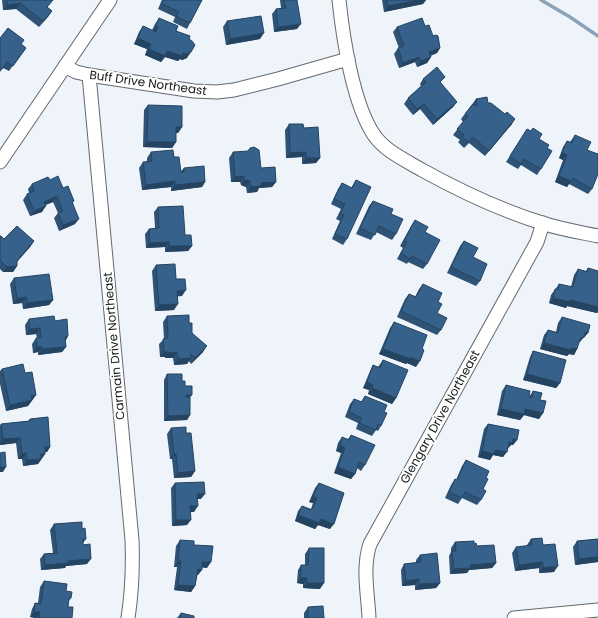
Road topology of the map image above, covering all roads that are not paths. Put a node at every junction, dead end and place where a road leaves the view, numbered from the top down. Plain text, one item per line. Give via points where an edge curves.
1 (110, 0) edge
2 (339, 0) edge
3 (348, 59) junction
4 (65, 66) junction
5 (89, 75) junction
6 (0, 162) edge
7 (543, 224) junction
8 (598, 236) edge
9 (598, 610) edge
10 (128, 618) edge
11 (369, 618) edge
12 (514, 618) edge

1 - 4 street
2 - 3 street
3 - 5 street, Buff Drive Northeast via 278,79 217,92 194,92
3 - 7 street via 364,119 374,136 388,150 449,185
4 - 5 street, Buff Drive Northeast
4 - 6 street
5 - 10 street, Carmain Drive Northeast via 132,540 133,572
7 - 8 street
7 - 11 street, Glengary Drive Northeast via 537,242 370,544 365,565
9 - 12 street

